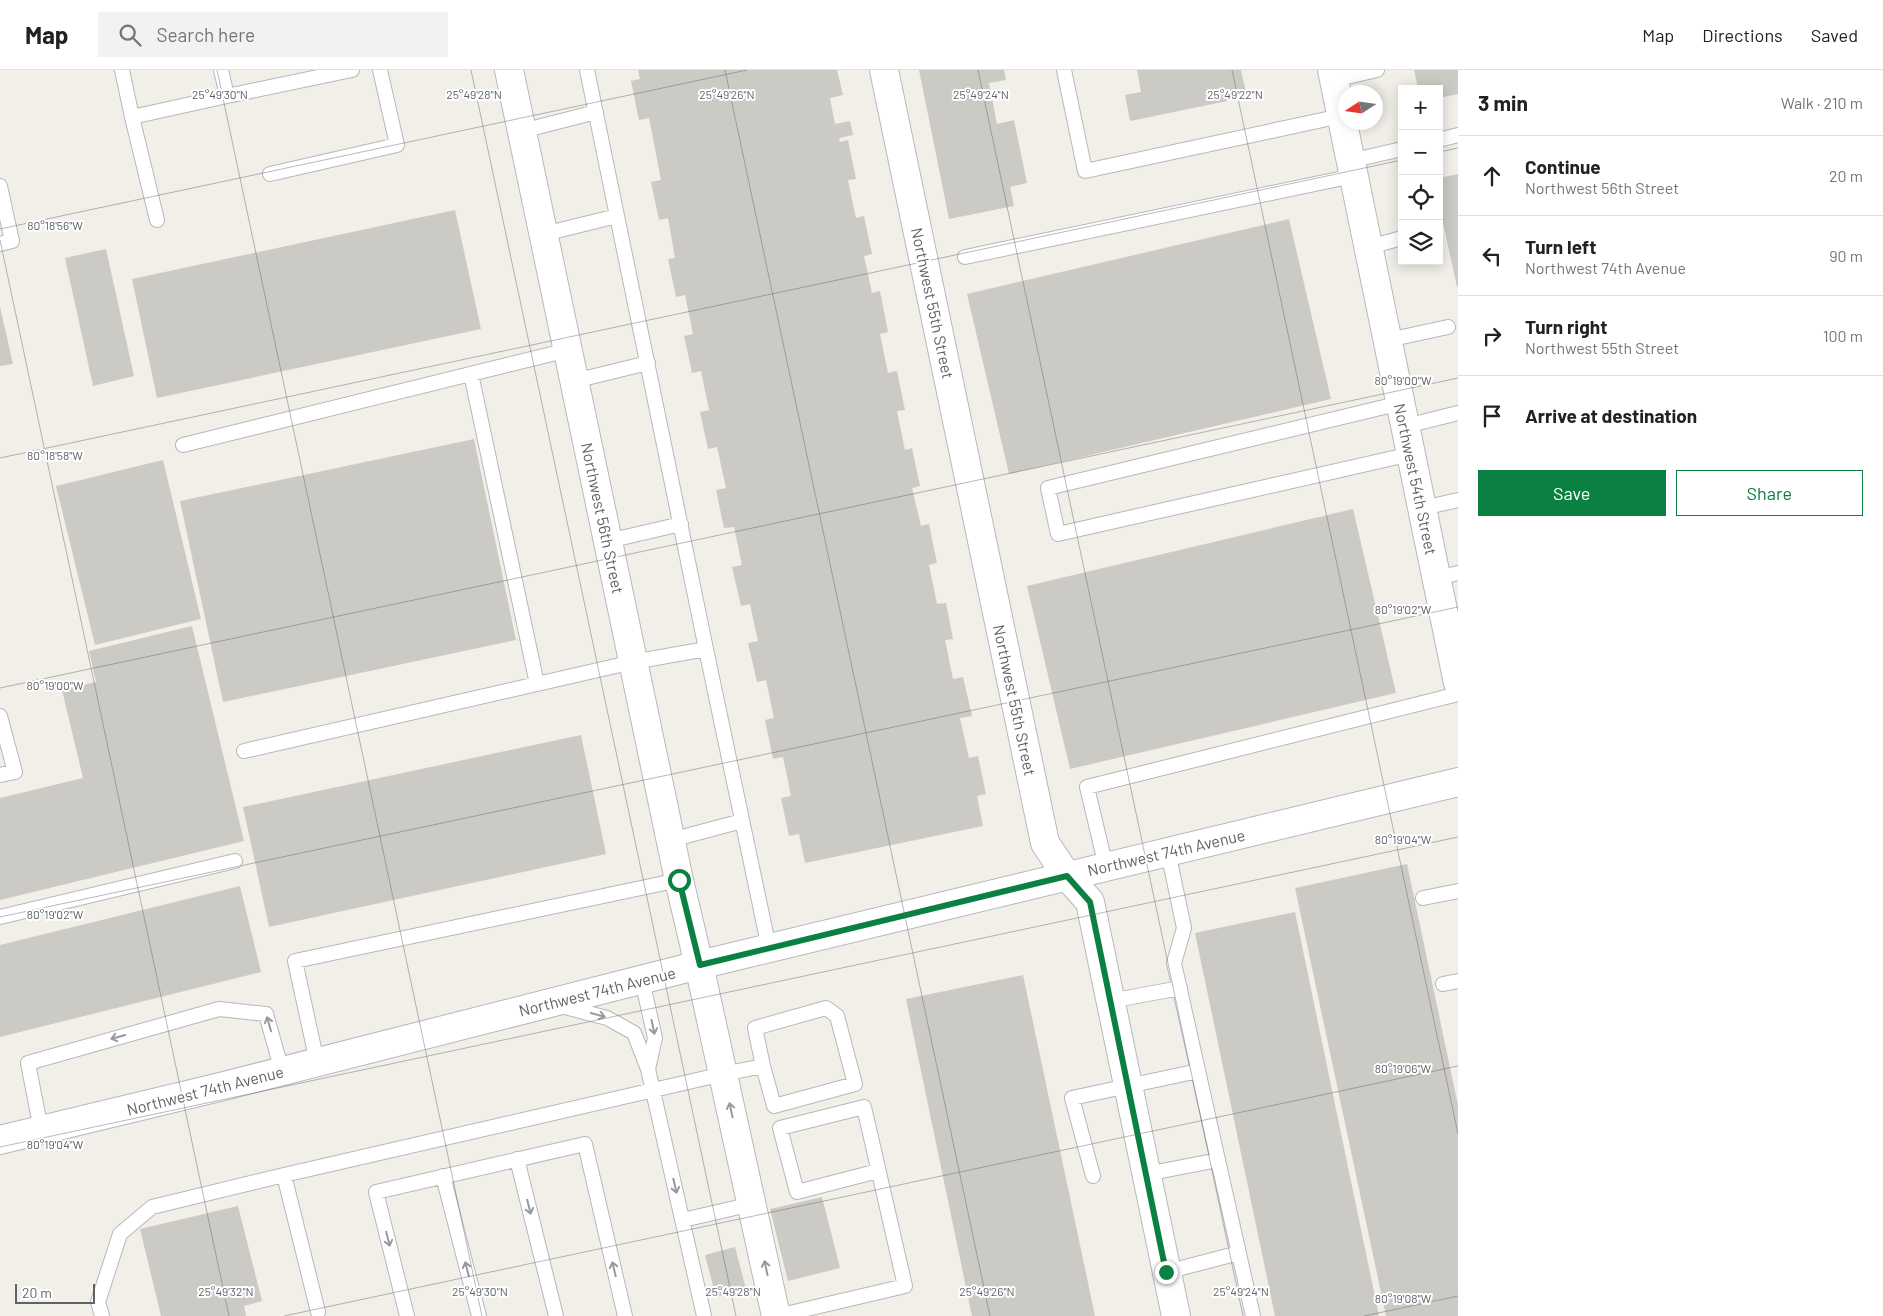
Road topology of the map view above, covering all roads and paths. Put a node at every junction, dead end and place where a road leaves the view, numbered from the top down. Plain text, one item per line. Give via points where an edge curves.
1 (122, 70) edge
2 (221, 70) edge
3 (352, 70) edge
4 (380, 70) edge
5 (509, 70) edge
6 (587, 70) edge
7 (884, 70) edge
8 (1064, 70) edge
9 (1377, 70) edge
10 (1333, 75) edge
11 (227, 96) junction
12 (1338, 101) edge
13 (596, 112) junction
14 (132, 117) junction
15 (1338, 117) edge
16 (1344, 130) edge
17 (522, 131) junction
18 (1458, 135) edge
19 (1443, 139) edge
20 (1398, 151) edge
21 (1352, 169) junction
22 (270, 174) dead end
23 (0, 186) edge
24 (617, 216) junction
25 (157, 220) dead end
26 (544, 234) junction
27 (1398, 239) edge
28 (0, 244) edge
29 (1368, 247) junction
30 (965, 257) dead end
31 (1448, 327) dead end
32 (1388, 340) junction
33 (568, 350) junction
34 (648, 363) junction
35 (472, 374) junction
36 (574, 381) junction
37 (1458, 413) edge
38 (1403, 414) junction
39 (184, 445) dead end
40 (1412, 454) junction
41 (1458, 500) edge
42 (1423, 508) junction
43 (682, 524) junction
44 (608, 541) junction
45 (1447, 576) edge
46 (706, 649) junction
47 (633, 662) junction
48 (1458, 683) edge
49 (537, 684) junction
50 (1458, 694) edge
51 (0, 716) edge
52 (244, 751) dead end
53 (0, 775) edge
54 (1458, 782) edge
55 (742, 821) junction
56 (670, 840) junction
57 (1168, 852) junction
58 (234, 861) dead end
59 (1106, 867) junction
60 (1067, 876) junction
61 (679, 880) junction
62 (1458, 891) edge
63 (1423, 898) dead end
64 (0, 916) edge
65 (769, 948) junction
66 (700, 965) junction
67 (642, 980) junction
68 (1458, 981) edge
69 (1443, 984) dead end
70 (1180, 988) junction
71 (1110, 1001) junction
72 (550, 1003) junction
73 (317, 1062) junction
74 (763, 1066) junction
75 (648, 1069) junction
76 (282, 1071) junction
77 (1198, 1071) junction
78 (723, 1074) junction
79 (1128, 1086) junction
80 (654, 1090) junction
81 (42, 1130) junction
82 (0, 1140) edge
83 (517, 1159) junction
84 (1218, 1160) junction
85 (878, 1171) junction
86 (284, 1174) junction
87 (1146, 1174) junction
88 (443, 1176) junction
89 (1093, 1176) dead end
90 (752, 1204) junction
91 (683, 1220) junction
92 (1239, 1253) junction
93 (1166, 1272) junction
94 (318, 1312) dead end
95 (102, 1316) edge
96 (407, 1316) edge
97 (478, 1316) edge
98 (556, 1316) edge
99 (625, 1316) edge
100 (704, 1316) edge
101 (777, 1316) edge
102 (1176, 1316) edge
103 (1253, 1316) edge

1 - 14 lane
2 - 11 lane
3 - 11 lane
4 - 22 lane via 397,145
5 - 17 street, Northwest 56th Street
6 - 13 lane
7 - 60 street, Northwest 55th Street via 1045,843
8 - 15 lane via 1085,170
9 - 10 lane
10 - 12 street, Northwest 54th Street
11 - 14 lane
13 - 17 lane
13 - 24 lane
14 - 25 lane
16 - 21 street, Northwest 54th Street
17 - 26 street, Northwest 56th Street
18 - 19 lane
20 - 21 lane
21 - 29 street, Northwest 54th Street
21 - 30 lane
23 - 28 lane via 12,241
24 - 26 lane
24 - 34 lane
26 - 33 street, Northwest 56th Street
27 - 29 lane
29 - 32 street, Northwest 54th Street
31 - 32 lane
32 - 38 street, Northwest 54th Street
33 - 35 lane
33 - 36 street, Northwest 56th Street
34 - 36 lane
34 - 43 lane
35 - 39 lane
35 - 49 lane
36 - 44 street, Northwest 56th Street
37 - 38 lane
38 - 40 street, Northwest 54th Street
38 - 40 lane via 1048,488 1058,534
40 - 42 street, Northwest 54th Street
41 - 42 lane
42 - 45 street, Northwest 54th Street
43 - 44 lane
43 - 46 lane
44 - 47 street, Northwest 56th Street
45 - 48 street, Northwest 54th Street
46 - 47 lane
46 - 55 lane
47 - 49 lane
47 - 56 street, Northwest 56th Street
49 - 52 lane
50 - 59 lane via 1088,787
51 - 53 lane via 15,772
54 - 57 street, Northwest 74th Avenue
55 - 56 lane
55 - 65 lane
56 - 61 street, Northwest 56th Street
57 - 59 street, Northwest 74th Avenue
57 - 70 lane via 1184,928 1174,963
58 - 64 lane
59 - 60 street, Northwest 74th Avenue
60 - 65 street, Northwest 74th Avenue
60 - 71 street, Northwest 55th Street via 1090,902
61 - 66 street, Northwest 56th Street
61 - 73 lane via 294,961
62 - 63 lane
65 - 66 street, Northwest 74th Avenue
66 - 67 street, Northwest 74th Avenue
66 - 78 street, Northwest 56th Street
67 - 72 street, Northwest 74th Avenue
67 -> 75 lane via 655,1038
68 - 69 lane
70 - 71 lane
70 - 77 lane
71 - 79 street, Northwest 55th Street
72 - 73 street, Northwest 74th Avenue
72 -> 75 lane via 607,1018 634,1033
73 - 76 street, Northwest 74th Avenue
74 - 74 lane via 755,1028 826,1008 837,1016 855,1084 774,1106
74 - 78 lane
75 - 80 lane
76 - 81 street, Northwest 74th Avenue
76 -> 81 lane via 266,1014 218,1009 28,1063
77 - 79 lane
77 - 84 lane
78 - 80 lane
90 -> 78 street, Northwest 56th Street
79 - 87 street, Northwest 55th Street
79 - 89 lane via 1072,1098
80 - 86 lane
80 -> 91 lane
81 - 82 street, Northwest 74th Avenue
83 - 88 lane
83 -> 98 lane
99 -> 83 lane via 585,1144
84 - 87 lane
84 - 92 lane
85 - 85 lane via 864,1108 780,1128 797,1192
85 - 101 lane via 904,1286
86 - 94 lane
86 - 95 lane via 152,1207 120,1234 98,1302
87 - 93 street, Northwest 55th Street
88 -> 96 lane via 376,1192
97 -> 88 lane
90 - 91 lane
101 -> 90 street, Northwest 56th Street
91 - 100 lane
92 - 93 lane
92 - 103 lane
93 - 102 street, Northwest 55th Street

